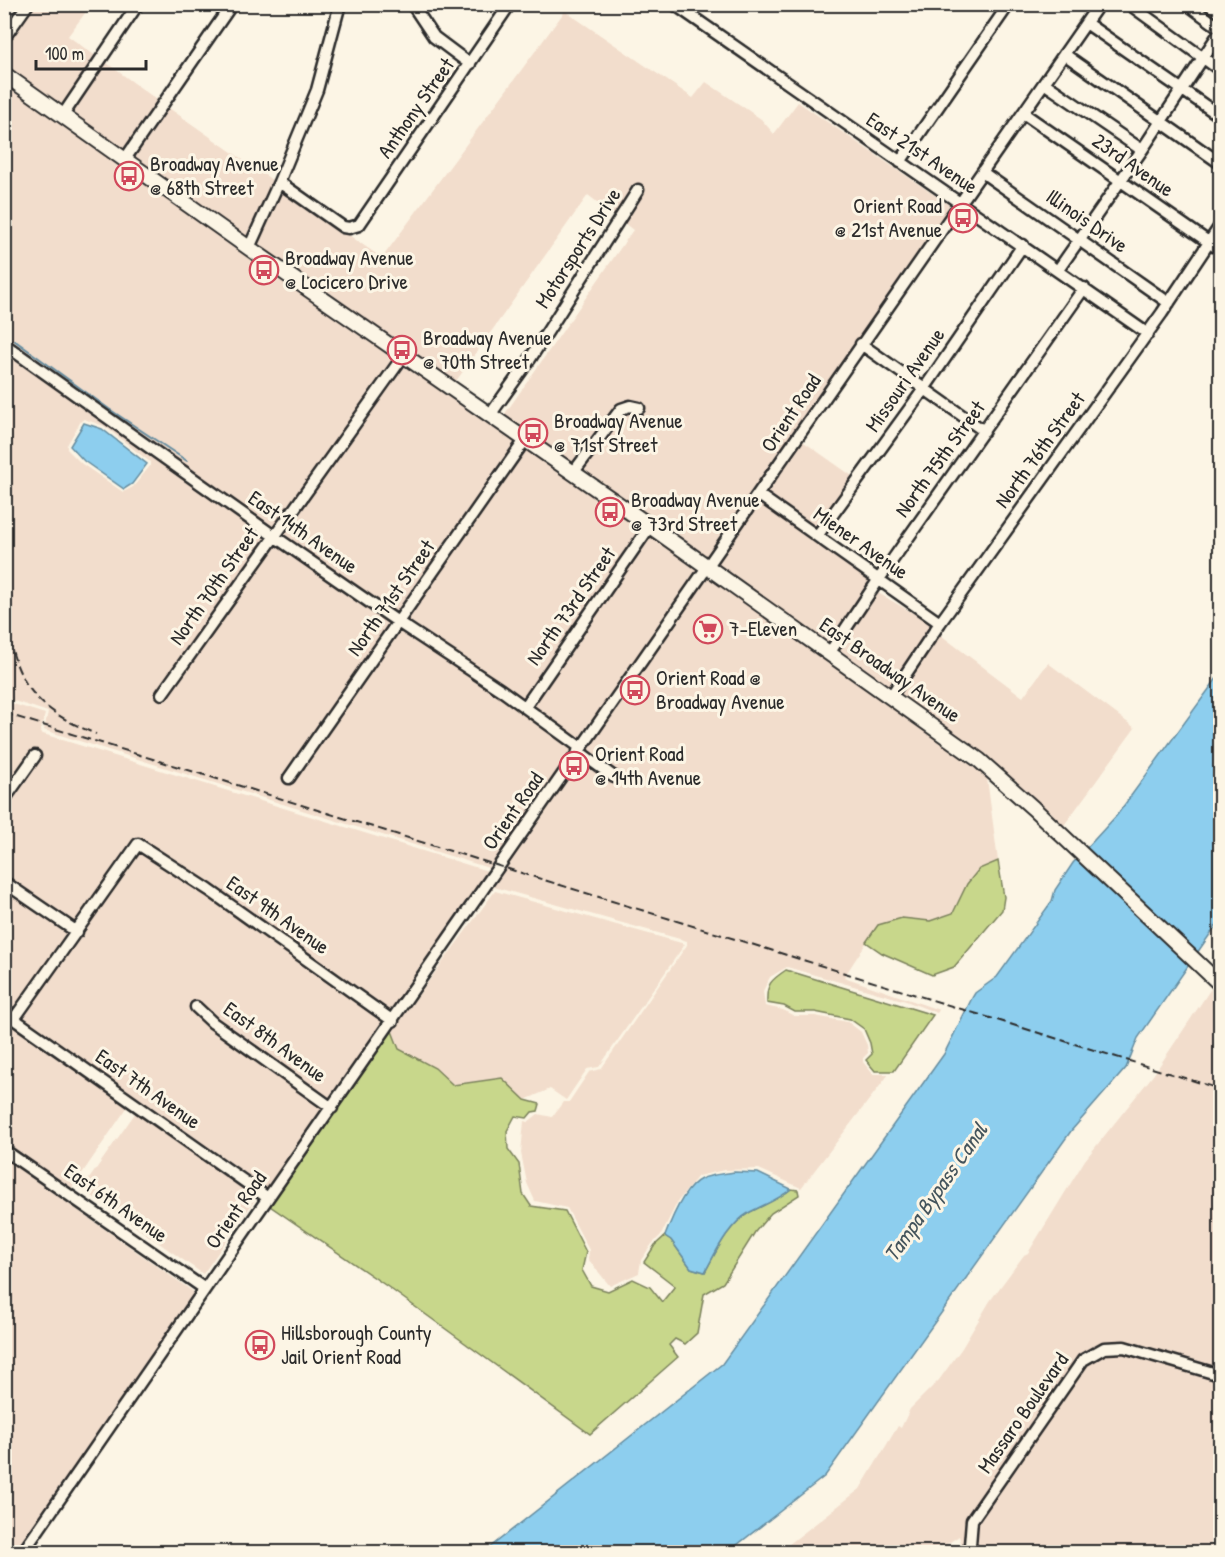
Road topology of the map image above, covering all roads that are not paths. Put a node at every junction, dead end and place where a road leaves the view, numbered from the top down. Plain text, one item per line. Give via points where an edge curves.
1 (28, 4) edge
2 (138, 4) edge
3 (232, 4) edge
4 (340, 4) edge
5 (412, 4) edge
6 (510, 4) edge
7 (674, 4) edge
8 (1010, 4) edge
9 (1099, 4) edge
10 (1129, 4) edge
11 (1187, 4) edge
12 (1086, 23) junction
13 (1221, 30) edge
14 (4, 38) edge
15 (1064, 54) junction
16 (1203, 58) junction
17 (470, 64) junction
18 (1221, 70) edge
19 (4, 74) edge
20 (1044, 83) junction
21 (1182, 89) junction
22 (1023, 113) junction
23 (63, 115) junction
24 (1221, 116) edge
25 (1161, 121) junction
26 (1142, 150) junction
27 (125, 159) junction
28 (900, 162) junction
29 (1221, 163) edge
30 (982, 172) junction
31 (1121, 180) junction
32 (279, 182) junction
33 (638, 190) dead end
34 (960, 202) junction
35 (1221, 226) edge
36 (1079, 239) junction
37 (1209, 242) junction
38 (1023, 245) junction
39 (249, 248) junction
40 (1221, 250) edge
41 (1058, 270) junction
42 (1084, 288) junction
43 (1169, 303) junction
44 (1148, 334) junction
45 (4, 344) edge
46 (861, 344) junction
47 (404, 355) junction
48 (924, 389) junction
49 (639, 408) dead end
50 (490, 415) junction
51 (984, 431) junction
52 (525, 440) junction
53 (573, 473) junction
54 (759, 495) junction
55 (650, 526) junction
56 (274, 536) junction
57 (817, 536) junction
58 (708, 567) junction
59 (879, 579) junction
60 (398, 622) junction
61 (940, 622) junction
62 (830, 652) junction
63 (162, 694) dead end
64 (891, 696) junction
65 (525, 707) junction
66 (580, 749) junction
67 (35, 756) dead end
68 (614, 777) dead end
69 (289, 778) dead end
70 (4, 800) edge
71 (4, 882) edge
72 (77, 932) junction
73 (1221, 984) edge
74 (196, 1007) dead end
75 (4, 1012) edge
76 (14, 1019) junction
77 (393, 1021) junction
78 (332, 1108) junction
79 (4, 1150) edge
80 (268, 1198) junction
81 (205, 1289) junction
82 (1221, 1375) edge
83 (23, 1552) edge
84 (975, 1552) edge

1 - 14 street
2 - 23 street
3 - 27 street
4 - 32 street via 316,90
5 - 17 street via 434,37
6 - 17 street, Anthony Street
7 - 28 street, East 21st Avenue
8 - 28 street
9 - 12 street, Orient Road
10 - 16 street
11 - 13 street
12 - 15 street, Orient Road
12 - 21 street
13 - 16 street
15 - 20 street, Orient Road
15 - 25 street
16 - 18 street
16 - 21 street
17 - 32 street, Anthony Street via 358,225 343,227
19 - 23 main road, East Broadway Avenue
20 - 22 street, Orient Road
20 - 26 street
21 - 24 street
21 - 25 street
22 - 30 street, Orient Road
22 - 31 street, 23rd Avenue
23 - 27 main road, East Broadway Avenue
25 - 26 street
25 - 29 street
26 - 31 street
27 - 39 main road, East Broadway Avenue
28 - 34 street, East 21st Avenue
30 - 34 street, Orient Road
30 - 36 street, Illinois Drive
31 - 36 street
31 - 37 street, 23rd Avenue
32 - 39 street
33 - 50 street, Motorsports Drive
34 - 38 street, East 21st Avenue
34 - 46 street, Orient Road
35 - 37 street, North 76th Street
36 - 41 street
36 - 43 street, Illinois Drive
37 - 40 street, 23rd Avenue
37 - 43 street, North 76th Street
38 - 41 street, East 21st Avenue
38 - 48 street, Missouri Avenue
39 - 47 main road, East Broadway Avenue
41 - 42 street, East 21st Avenue
42 - 44 street, East 21st Avenue
42 - 51 street, North 75th Street
43 - 44 street, North 76th Street
44 - 61 street, North 76th Street
45 - 56 street, East 14th Avenue
46 - 48 street
46 - 54 street, Orient Road
47 - 50 main road, East Broadway Avenue
47 - 56 street, North 70th Street
48 - 51 street
48 - 57 street, Missouri Avenue
49 - 53 street via 621,409
50 - 52 main road, East Broadway Avenue
51 - 59 street, North 75th Street
52 - 53 main road, East Broadway Avenue
52 - 60 street, North 71st Street
53 - 55 main road, East Broadway Avenue
54 - 57 street, Miener Avenue
54 - 58 street, Orient Road
55 - 58 main road, East Broadway Avenue
55 - 65 street, North 73rd Street
56 - 60 street, East 14th Avenue
56 - 63 street, North 70th Street
57 - 59 street, Miener Avenue
58 - 62 main road, East Broadway Avenue
58 - 66 street, Orient Road
59 - 61 street, Miener Avenue
59 - 62 street, North 75th Street
60 - 65 street, East 14th Avenue
60 - 69 street, North 71st Street
61 - 64 street, North 76th Street
62 - 64 main road, East Broadway Avenue
64 - 73 main road, East Broadway Avenue via 979,760
65 - 66 street, East 14th Avenue
66 - 68 street, East 14th Avenue
66 - 77 street, Orient Road
67 - 70 street
71 - 72 street
72 - 76 street
72 - 77 street, East 9th Avenue via 138,844
74 - 78 street, East 8th Avenue
75 - 76 street, East 7th Avenue
76 - 80 street, East 7th Avenue
77 - 78 street, Orient Road
78 - 80 street, Orient Road
79 - 81 street, East 6th Avenue
80 - 81 street, Orient Road
81 - 83 street, Orient Road
82 - 84 street, Massaro Boulevard via 1124,1347 1104,1348 1083,1360 972,1520 970,1545

